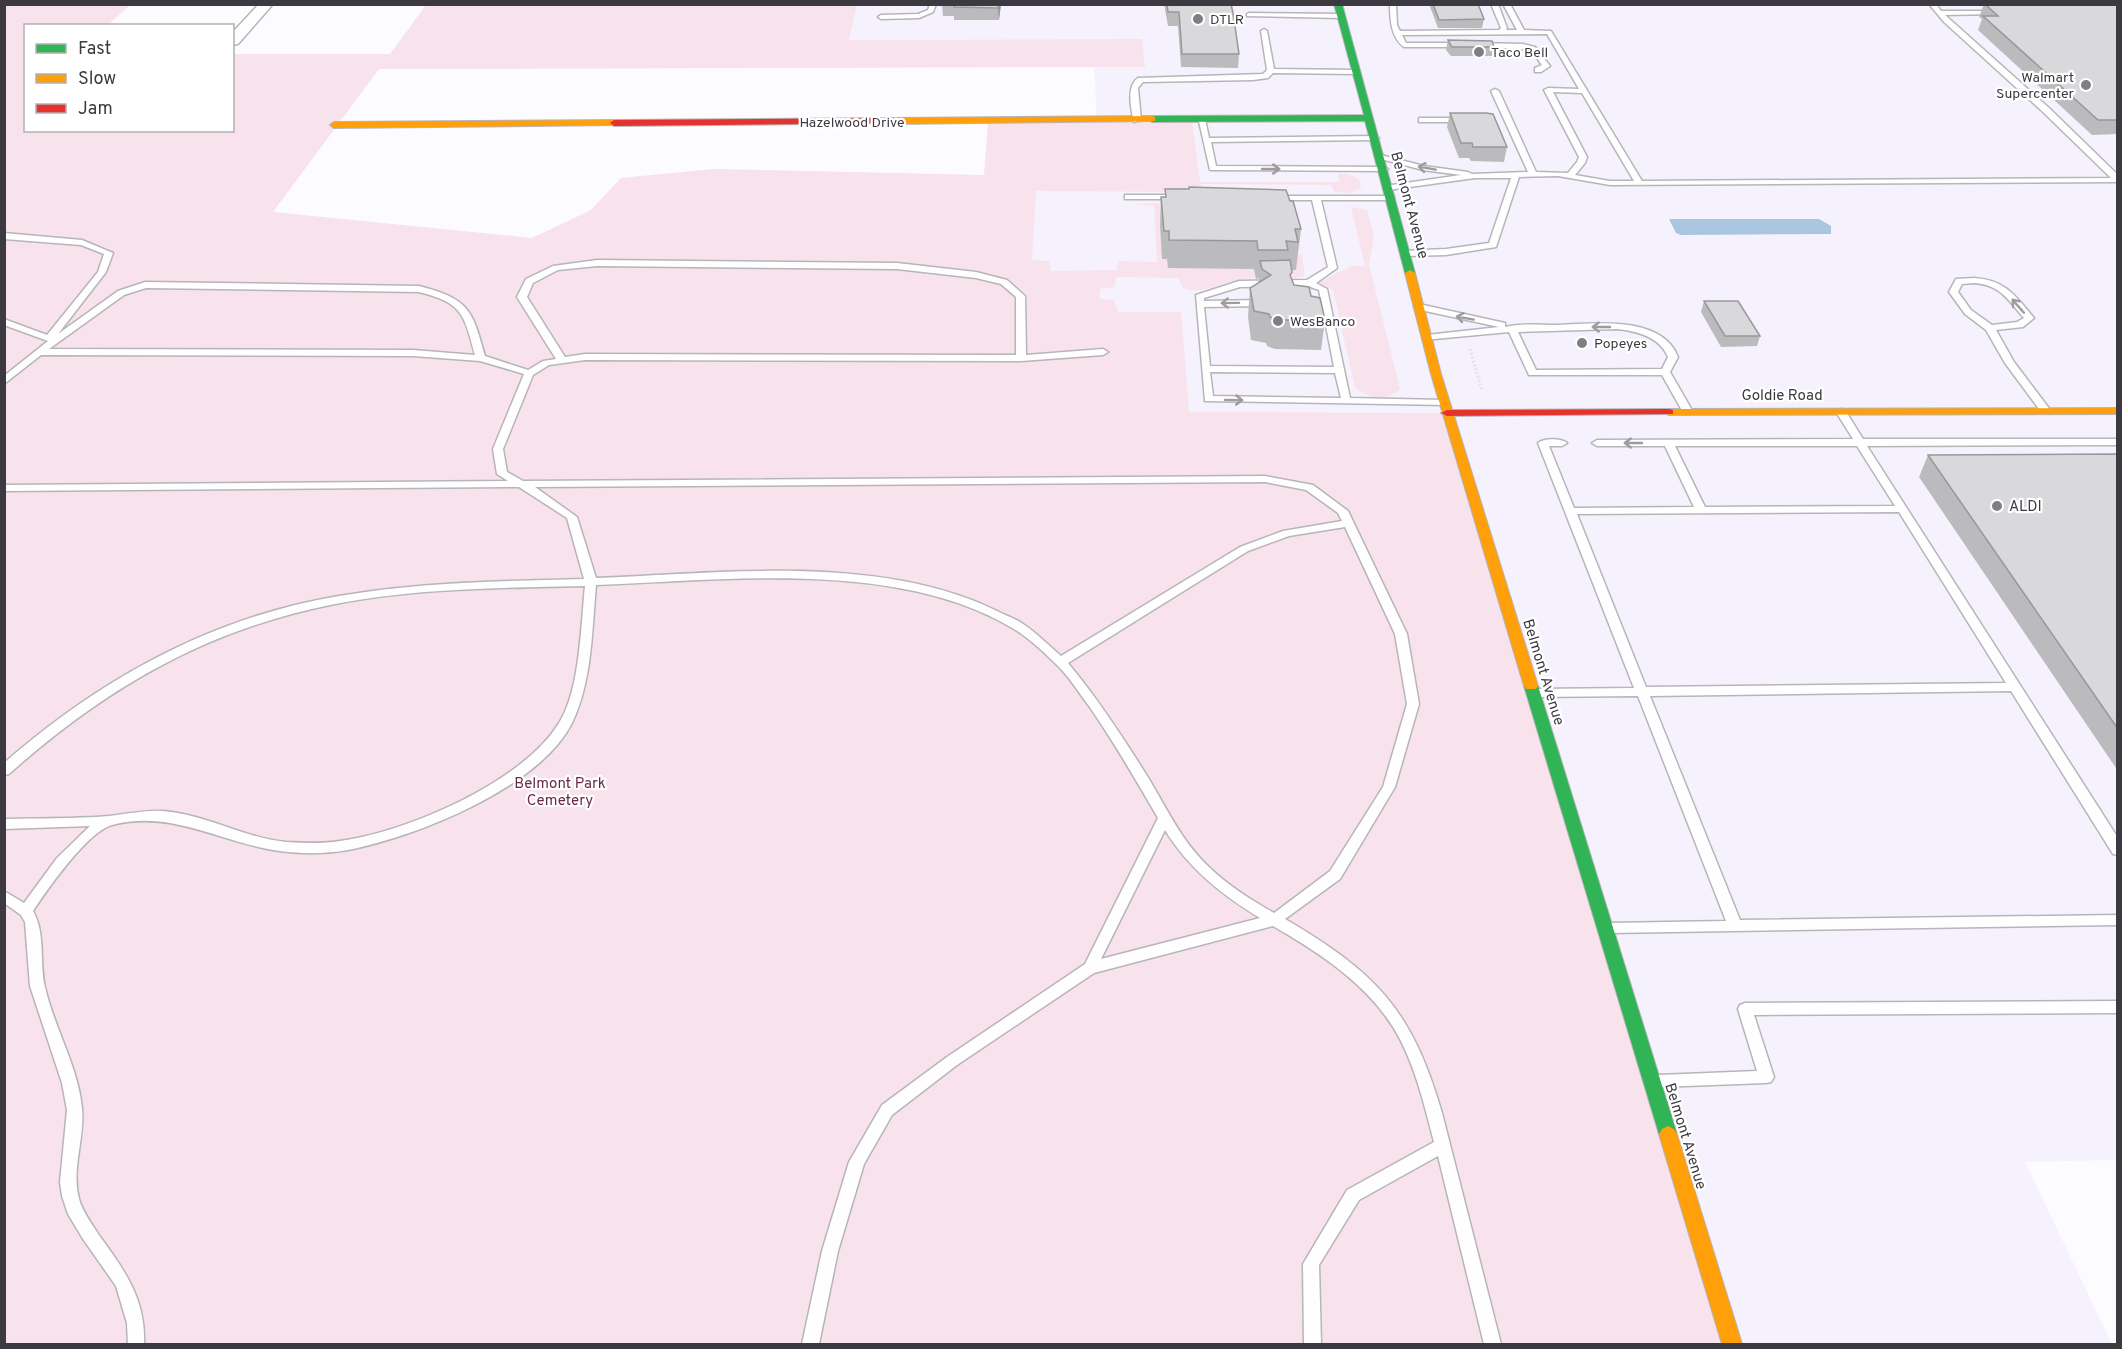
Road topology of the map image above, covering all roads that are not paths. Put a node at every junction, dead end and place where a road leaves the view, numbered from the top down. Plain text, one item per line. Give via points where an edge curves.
1 (267, 4) edge
2 (933, 4) edge
3 (1393, 4) edge
4 (1494, 4) edge
5 (1506, 4) edge
6 (1932, 4) edge
7 (1340, 10) edge
8 (1939, 13) junction
9 (1997, 13) edge
10 (1249, 15) dead end
11 (881, 17) dead end
12 (1264, 31) dead end
13 (1522, 32) junction
14 (1398, 33) junction
15 (1500, 33) junction
16 (234, 40) edge
17 (1538, 70) dead end
18 (1271, 71) junction
19 (1356, 72) junction
20 (1495, 91) dead end
21 (1584, 91) junction
22 (1369, 118) junction
23 (1201, 119) junction
24 (1137, 120) junction
25 (1422, 120) dead end
26 (1476, 120) edge
27 (1498, 120) edge
28 (1509, 120) junction
29 (334, 125) dead end
30 (1375, 138) junction
31 (1206, 140) junction
32 (1382, 163) junction
33 (1533, 174) junction
34 (1516, 175) junction
35 (1475, 176) junction
36 (1570, 176) junction
37 (2118, 180) edge
38 (1639, 183) junction
39 (1389, 193) junction
40 (1128, 197) dead end
41 (1195, 197) edge
42 (1261, 198) edge
43 (1316, 198) junction
44 (4, 236) edge
45 (1405, 253) junction
46 (1309, 283) junction
47 (1261, 303) edge
48 (1200, 304) junction
49 (1419, 308) junction
50 (4, 322) edge
51 (1512, 328) junction
52 (1990, 328) junction
53 (1426, 338) junction
54 (49, 339) junction
55 (39, 352) junction
56 (1103, 352) dead end
57 (481, 358) junction
58 (1021, 358) junction
59 (562, 360) junction
60 (1206, 369) junction
61 (1340, 370) junction
62 (1665, 372) junction
63 (529, 373) junction
64 (4, 381) edge
65 (1346, 401) junction
66 (1446, 408) junction
67 (2046, 411) junction
68 (2118, 411) edge
69 (1688, 412) junction
70 (1841, 412) junction
71 (2118, 442) edge
72 (1562, 443) dead end
73 (1597, 443) dead end
74 (1668, 443) junction
75 (1862, 444) junction
76 (520, 484) junction
77 (4, 488) edge
78 (1902, 509) junction
79 (1701, 510) junction
80 (1571, 511) junction
81 (1348, 523) junction
82 (591, 582) junction
83 (1061, 662) junction
84 (2015, 687) junction
85 (1644, 691) junction
86 (1533, 693) junction
87 (4, 771) edge
88 (1165, 817) junction
89 (107, 821) junction
90 (4, 824) edge
91 (2118, 850) edge
92 (4, 896) edge
93 (26, 911) junction
94 (1274, 920) junction
95 (2118, 920) edge
96 (1735, 925) junction
97 (1605, 928) junction
98 (1090, 968) junction
99 (2118, 1007) edge
100 (1652, 1081) junction
101 (1443, 1145) junction
102 (136, 1344) edge
103 (810, 1344) edge
104 (1312, 1344) edge
105 (1493, 1344) edge
106 (1732, 1344) edge

1 - 16 street
2 - 11 lane via 931,11 919,16
3 - 14 lane
4 - 15 lane via 1504,28
5 - 13 lane
6 - 8 lane
7 - 10 lane
7 - 19 street, Belmont Avenue
8 - 9 lane
8 - 37 lane
12 - 18 lane
13 - 15 lane
13 - 21 lane via 1549,32
14 - 15 lane
14 - 17 lane via 1404,45 1527,46 1536,50 1546,66
18 - 19 lane
18 - 24 lane via 1253,78 1141,80 1134,88
19 - 22 street, Belmont Avenue
20 - 28 lane
21 - 36 lane via 1548,90 1583,157
21 - 38 lane
22 - 23 street, Hazelwood Drive
22 - 30 street, Belmont Avenue
23 - 24 street, Hazelwood Drive
23 - 31 lane
24 - 29 street, Hazelwood Drive
25 - 26 lane
27 - 28 lane
28 - 33 lane
30 - 31 lane
30 - 32 street, Belmont Avenue
31 -> 32 lane via 1213,168
35 -> 32 lane
32 - 39 street, Belmont Avenue
33 - 34 lane
33 - 36 lane
34 - 35 lane
34 - 45 lane via 1493,245
35 - 39 lane
36 - 38 lane
37 - 38 lane
39 - 43 lane
39 - 45 street, Belmont Avenue
40 - 41 lane
42 - 43 lane
43 - 46 lane via 1332,268
44 - 54 lane via 82,243 109,253 102,272
45 - 49 street, Belmont Avenue
46 - 48 lane via 1239,284 1199,297
46 - 61 lane via 1323,289 1321,302
47 -> 48 lane
48 - 60 lane
51 -> 49 lane
49 - 53 street, Belmont Avenue
50 - 54 lane
51 - 53 lane
51 - 62 lane via 1532,373
62 -> 51 lane via 1672,363 1672,352 1644,331 1620,327
52 -> 52 lane via 2020,325 2029,318 2000,284 1959,281 1953,292 1968,312
52 - 67 lane
53 - 66 street, Belmont Avenue
54 - 55 lane
55 - 57 lane via 413,353
55 - 57 lane via 121,293 145,285 407,289 446,295 469,313
55 - 64 lane
56 - 58 lane
57 - 63 lane
58 - 59 lane
58 - 59 lane via 1021,296 1004,282 976,275 897,266 597,262 555,268 530,280 522,297
59 - 63 lane via 546,363
60 - 61 lane
60 -> 65 lane via 1208,399
61 - 65 lane
62 - 69 lane
63 - 76 lane via 498,449 502,474
65 - 66 lane
66 - 69 street, Goldie Road
66 - 86 street, Belmont Avenue
67 - 68 street, Goldie Road
67 - 70 street, Goldie Road
69 - 70 street, Goldie Road
70 - 75 lane
71 - 75 lane
72 - 80 lane via 1543,443
74 -> 73 lane
74 - 75 lane
74 - 79 lane
75 - 78 lane
76 - 77 lane
76 - 81 lane via 1264,479 1309,488 1343,511
76 - 82 lane via 572,517
78 - 79 lane
78 - 84 lane
79 - 80 lane
80 - 85 lane
81 - 83 lane via 1287,533 1244,549
81 - 94 lane via 1401,634 1413,704 1389,788 1335,875
82 - 83 lane via 797,574 880,581 940,593 995,613 1034,636
82 - 87 lane via 472,586 373,595 277,615 198,643 123,680 58,724
82 - 89 lane via 577,687 564,726 523,770 443,814 386,836 346,846 314,847 248,840 171,817
83 - 88 lane via 1124,750
84 - 85 lane
84 - 91 lane
85 - 86 lane
85 - 96 lane
86 - 97 street, Belmont Avenue
88 - 94 lane via 1188,853 1210,877
88 - 98 lane
89 - 90 lane
89 - 93 lane via 70,850
92 - 93 lane
93 - 102 lane via 32,922 37,986 70,1083 75,1110 70,1196 89,1234 123,1282 136,1323
94 - 98 lane
94 - 101 lane via 1345,965 1388,1008 1415,1059
95 - 96 lane
96 - 97 lane
97 - 100 street, Belmont Avenue
98 - 103 lane via 887,1110 857,1162 830,1251
99 - 100 lane via 1745,1009 1766,1077
100 - 106 street, Belmont Avenue
101 - 104 lane via 1353,1195 1311,1264
101 - 105 lane

